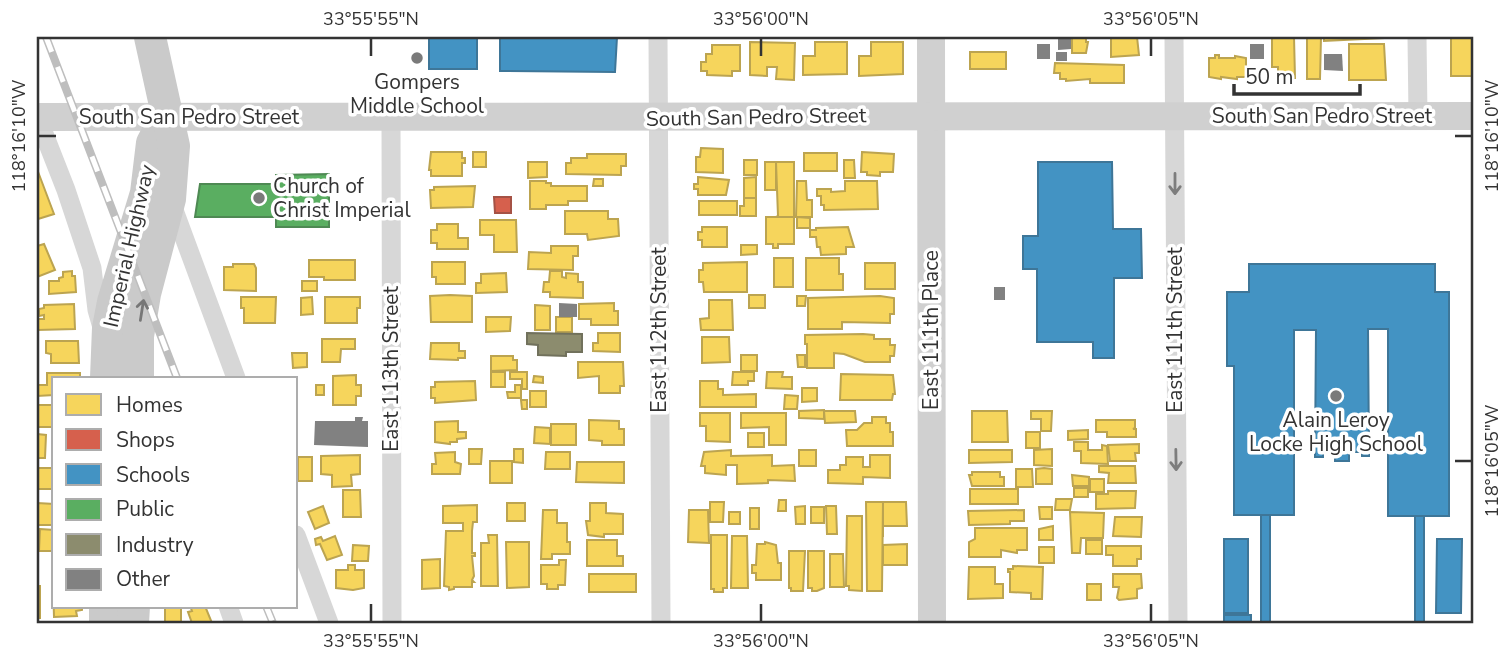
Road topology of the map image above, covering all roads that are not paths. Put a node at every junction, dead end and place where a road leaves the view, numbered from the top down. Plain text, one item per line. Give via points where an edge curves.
1 (150, 37) edge
2 (659, 37) edge
3 (931, 37) edge
4 (1174, 37) edge
5 (1417, 37) edge
6 (932, 115) junction
7 (1174, 115) junction
8 (37, 116) edge
9 (391, 116) junction
10 (1418, 116) junction
11 (1474, 116) edge
12 (166, 117) junction
13 (659, 118) junction
14 (170, 199) junction
15 (108, 364) edge
16 (138, 377) edge
17 (236, 377) edge
18 (298, 540) edge
19 (329, 623) edge
20 (392, 623) edge
21 (661, 623) edge
22 (932, 623) edge
23 (1178, 623) edge

1 - 12 main road, Imperial Highway
2 - 13 street, East 112th Street
3 - 6 street, East 111th Place
4 - 7 street, East 111th Street
5 - 10 street
6 - 7 street, South San Pedro Street
6 - 13 street, South San Pedro Street
6 - 22 street, East 111th Place
7 - 10 street, South San Pedro Street
7 -> 23 street, East 111th Street
8 - 12 street, South San Pedro Street
8 - 15 street via 92,268
9 - 12 street, South San Pedro Street
9 - 13 street, South San Pedro Street
9 - 20 street, East 113th Street
10 - 11 street, South San Pedro Street
12 - 14 main road, Imperial Highway via 174,146
12 - 15 main road, Imperial Highway via 152,143 146,193 113,302
13 - 21 street, East 112th Street
16 -> 14 main road, Imperial Highway via 145,294
14 - 17 street
18 - 19 street

